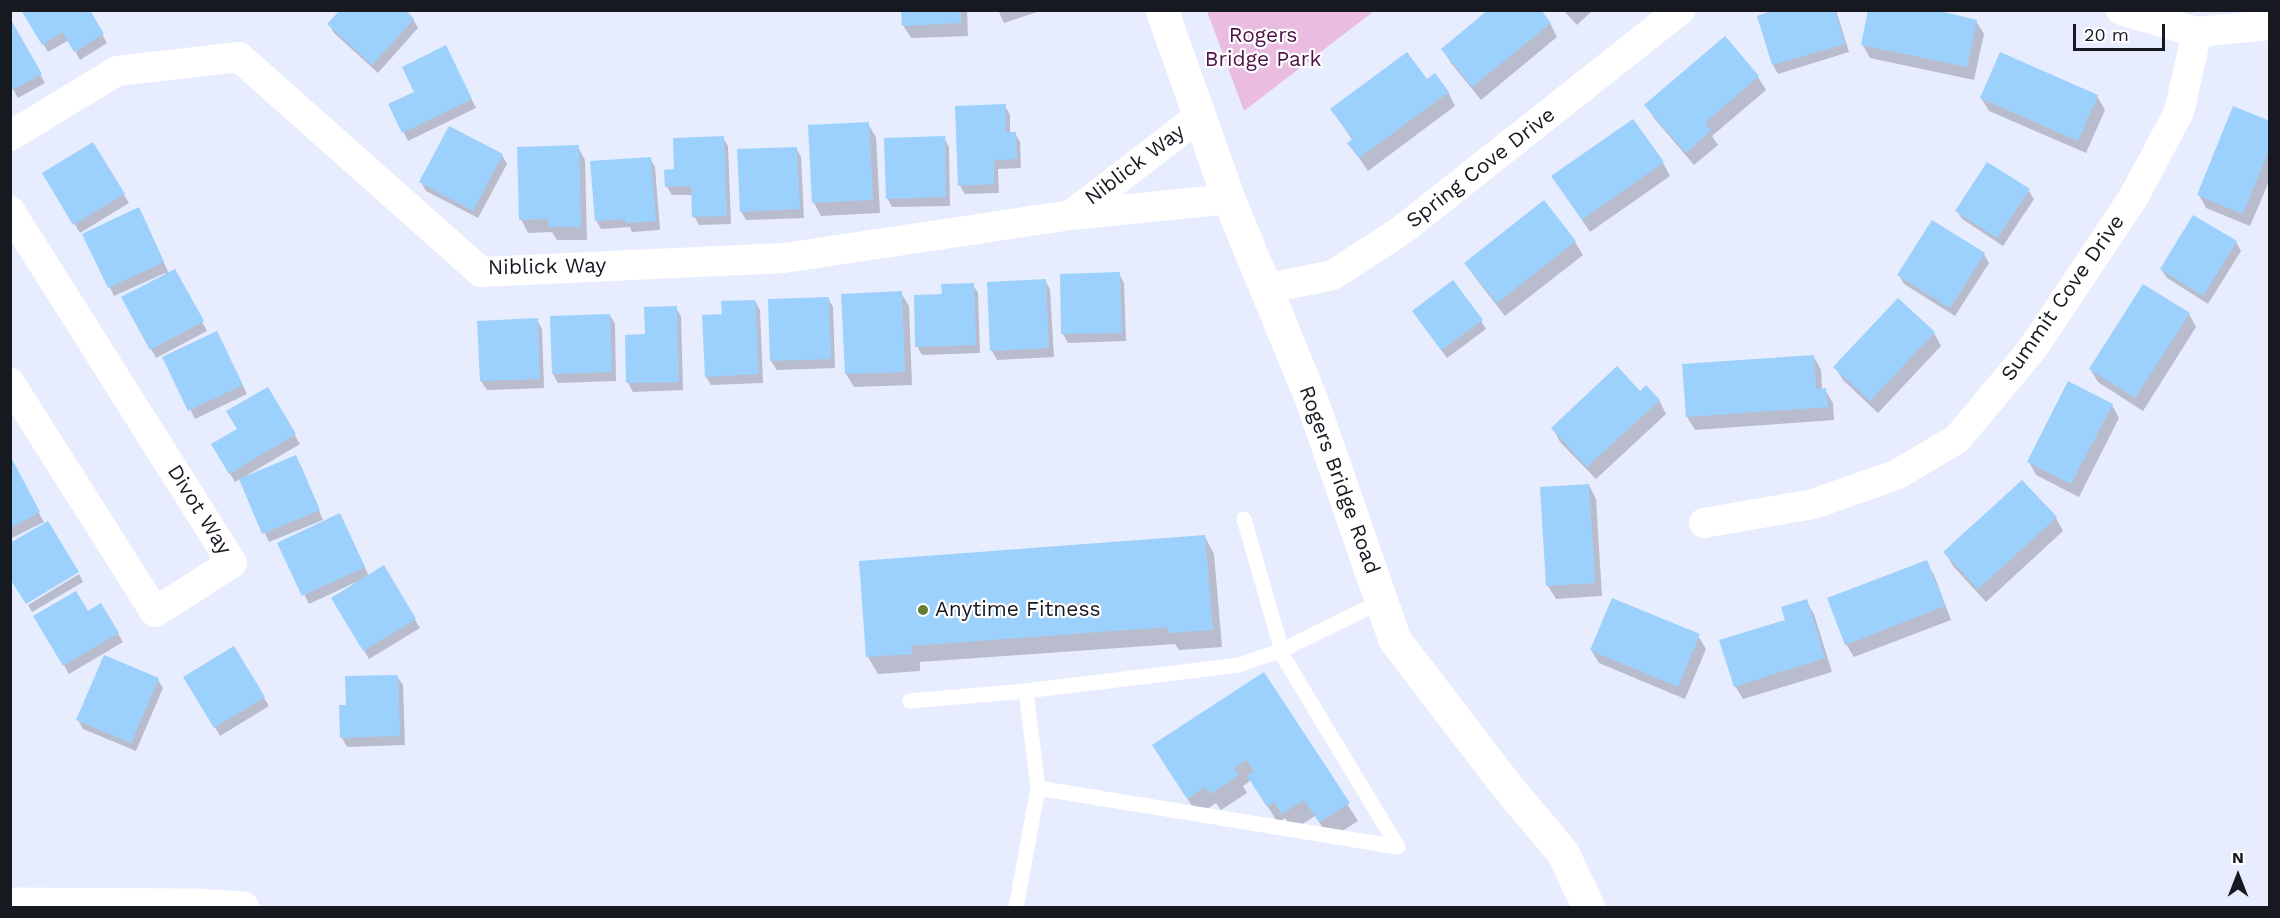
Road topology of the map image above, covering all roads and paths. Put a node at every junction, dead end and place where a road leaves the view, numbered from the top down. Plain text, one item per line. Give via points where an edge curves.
1 (1162, 10) edge
2 (1680, 10) edge
3 (2121, 10) edge
4 (2270, 25) edge
5 (2198, 32) junction
6 (1200, 116) junction
7 (10, 135) edge
8 (1229, 199) junction
9 (10, 211) edge
10 (1071, 215) junction
11 (1264, 289) junction
12 (10, 383) edge
13 (1244, 519) dead end
14 (1704, 523) dead end
15 (1382, 601) junction
16 (1281, 650) junction
17 (1026, 691) junction
18 (910, 701) dead end
19 (1038, 788) junction
20 (10, 904) edge
21 (160, 906) edge
22 (243, 908) edge
23 (1016, 908) edge
24 (1589, 908) edge

1 - 6 main road, Rogers Bridge Road
2 - 11 street, Spring Cove Drive via 1402,230 1333,275
3 - 5 street
4 - 5 street
5 - 14 street, Summit Cove Drive via 2179,112 2133,198 2033,348 1957,439 1896,475 1813,504
6 - 8 main road, Rogers Bridge Road
6 - 10 street, Niblick Way
7 - 10 street, Niblick Way via 117,71 239,57 481,272 784,258
8 - 10 street, Niblick Way
8 - 11 main road, Rogers Bridge Road
9 - 12 street, Divot Way via 232,563 155,612
11 - 15 main road, Rogers Bridge Road via 1311,398
13 - 16 lane
15 - 16 lane
15 - 24 main road, Rogers Bridge Road via 1395,640 1563,853
16 - 17 lane via 1239,664
16 - 19 lane via 1398,847
17 - 18 lane
17 - 19 lane
19 - 23 lane
20 - 21 main road
21 - 22 main road

